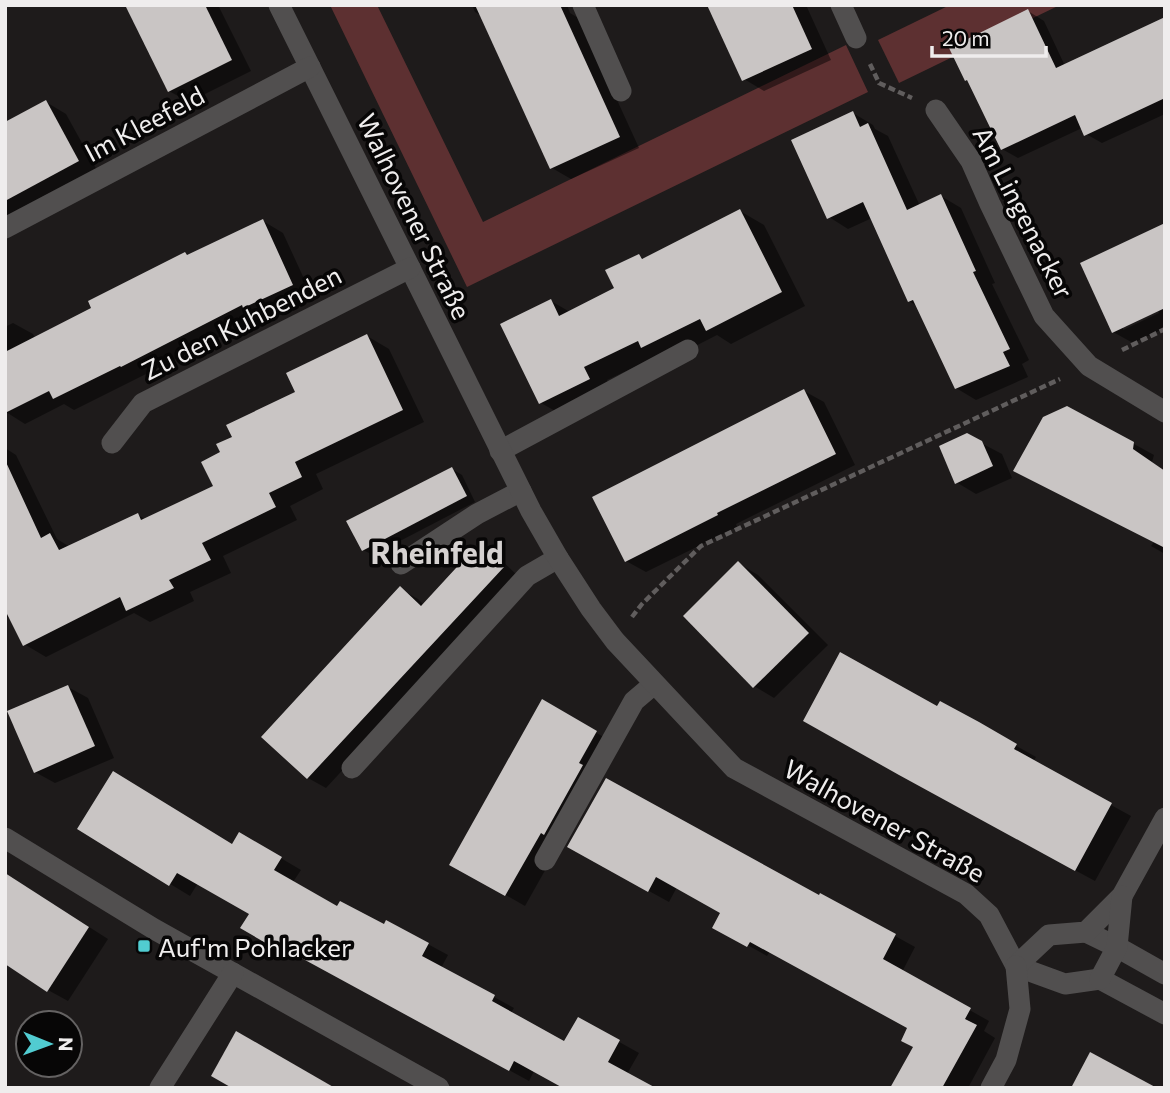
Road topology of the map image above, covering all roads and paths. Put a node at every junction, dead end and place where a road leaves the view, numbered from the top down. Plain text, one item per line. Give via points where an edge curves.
1 (279, 5) edge
2 (583, 5) edge
3 (841, 5) edge
4 (856, 38) joint
5 (310, 67) junction
6 (621, 91) dead end
7 (936, 110) joint
8 (5, 229) edge
9 (410, 268) junction
10 (1165, 329) edge
11 (688, 351) dead end
12 (1089, 366) junction
13 (1165, 412) edge
14 (112, 443) dead end
15 (500, 451) junction
16 (521, 491) junction
17 (558, 558) junction
18 (401, 564) dead end
19 (615, 641) junction
20 (654, 684) junction
21 (352, 768) dead end
22 (1165, 818) edge
23 (5, 838) edge
24 (545, 860) dead end
25 (1122, 896) junction
26 (1086, 932) junction
27 (1117, 947) junction
28 (1016, 966) junction
29 (233, 973) junction
30 (1165, 974) edge
31 (1100, 979) junction
32 (1165, 1014) edge
33 (160, 1088) edge
34 (439, 1088) edge
35 (991, 1088) edge

1 - 5 street, Walhovener Straße
2 - 6 street
3 - 4 street
4 - 7 path via 879,83
5 - 8 street, Im Kleefeld
5 - 9 street, Walhovener Straße
7 - 12 street, Am Lingenacker via 971,161 1044,316
9 - 14 street, Zu den Kuhbenden via 143,403
9 - 15 street, Walhovener Straße
10 - 12 path
11 - 15 street
12 - 13 street, Am Lingenacker
12 - 19 path via 701,546 642,604
15 - 16 street, Walhovener Straße
16 - 17 street, Walhovener Straße
16 - 18 street
17 - 19 street, Walhovener Straße
17 - 21 street via 527,576
19 - 20 street, Walhovener Straße
20 - 24 street via 634,701
20 - 28 street, Walhovener Straße via 734,768 966,894 989,915
22 - 25 street
23 - 29 street
25 - 26 street
25 - 27 street
26 - 27 street
26 - 28 street via 1049,935
27 - 30 street
27 - 31 street
28 - 31 street via 1065,984
28 - 35 street via 1020,1009 1006,1060
29 - 33 street
29 - 34 street
31 - 32 street

